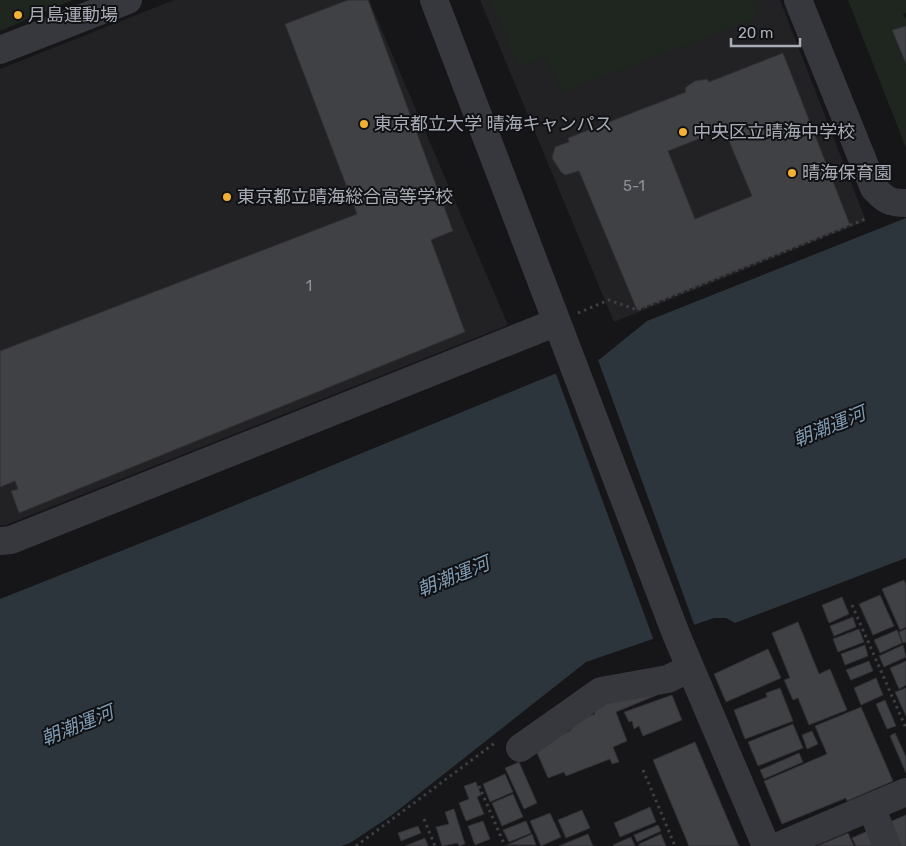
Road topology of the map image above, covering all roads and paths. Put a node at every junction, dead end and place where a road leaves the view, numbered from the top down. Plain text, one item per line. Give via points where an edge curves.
1 (128, 0) edge
2 (434, 0) edge
3 (798, 0) edge
4 (0, 50) edge
5 (906, 203) edge
6 (869, 218) dead end
7 (557, 322) junction
8 (0, 541) edge
9 (852, 605) dead end
10 (690, 668) junction
11 (906, 728) edge
12 (520, 748) dead end
13 (643, 770) dead end
14 (479, 786) dead end
15 (906, 792) edge
16 (871, 807) junction
17 (424, 819) dead end
18 (435, 846) edge
19 (505, 846) edge
20 (675, 846) edge
21 (766, 846) edge
22 (780, 846) edge
23 (887, 846) edge

1 - 4 street
2 - 7 street
3 - 5 street via 874,188 884,199
6 - 7 path via 637,310 609,300
7 - 8 street via 11,540
7 - 10 street
9 - 11 path
10 - 12 street via 668,679 601,691
10 - 21 street
13 - 20 path
14 - 19 path
15 - 16 street
16 - 22 street
16 - 23 street
17 - 18 path

